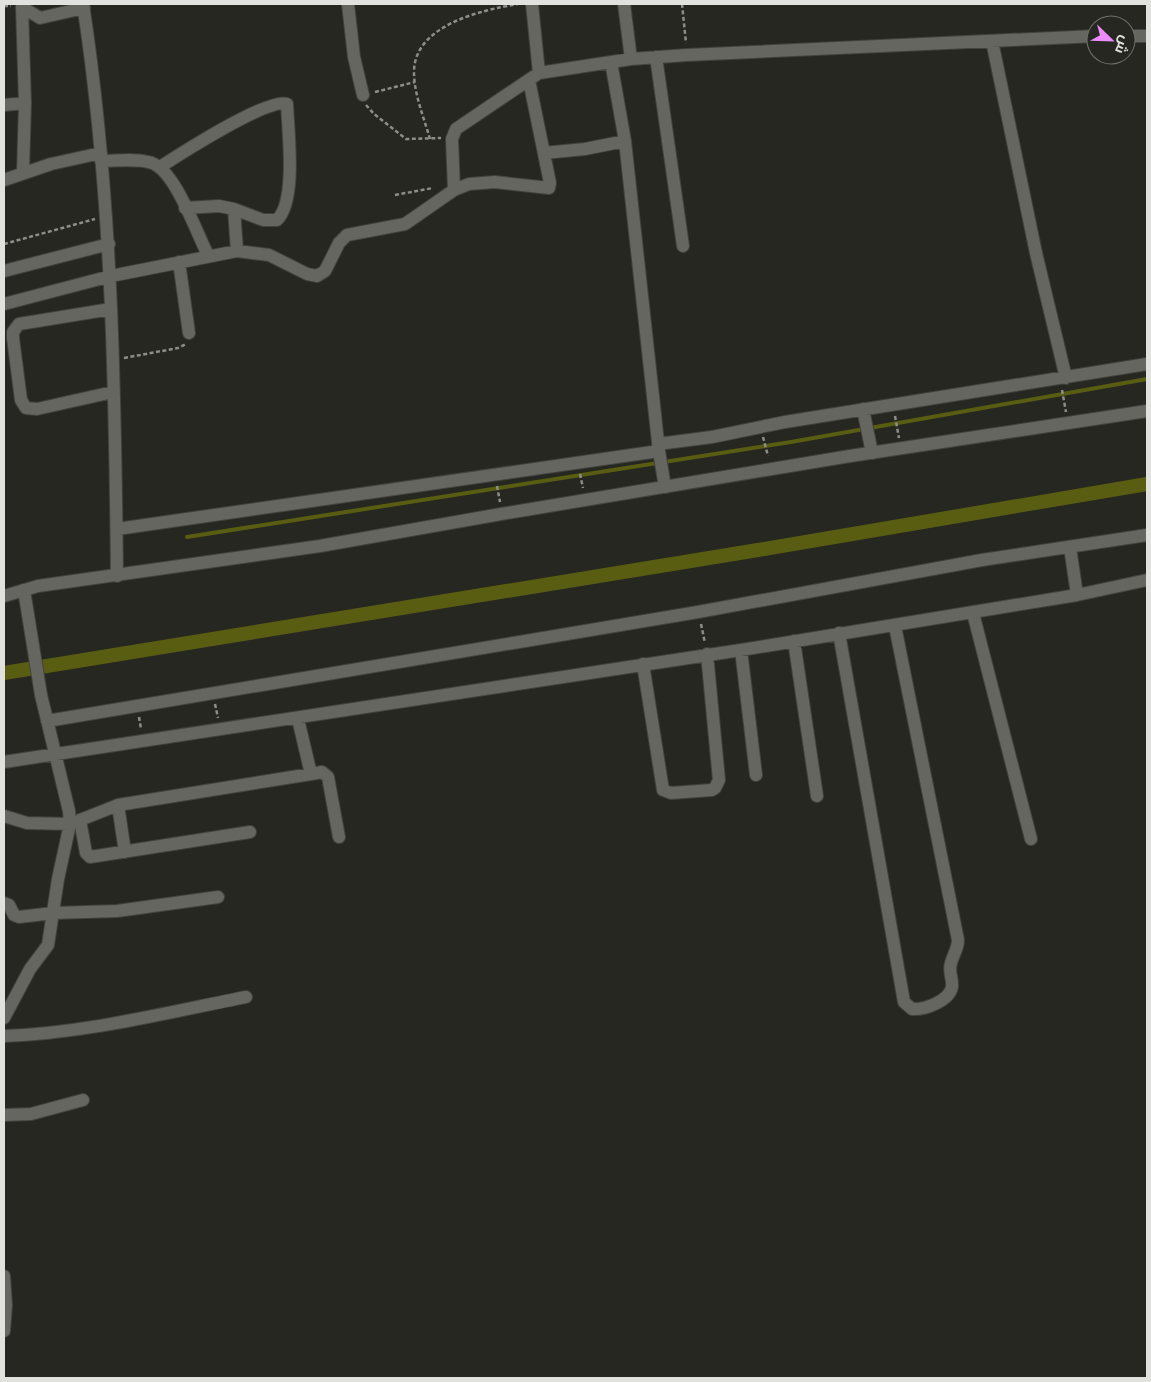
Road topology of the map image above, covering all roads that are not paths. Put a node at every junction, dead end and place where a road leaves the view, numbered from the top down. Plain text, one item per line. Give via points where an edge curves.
1 (348, 4) edge
2 (532, 4) edge
3 (624, 4) edge
4 (84, 6) edge
5 (1086, 36) edge
6 (992, 40) junction
7 (656, 57) junction
8 (631, 59) junction
9 (611, 62) junction
10 (534, 77) junction
11 (363, 96) road end
12 (25, 103) junction
13 (4, 105) edge
14 (625, 141) junction
15 (544, 153) junction
16 (101, 157) junction
17 (160, 167) junction
18 (23, 172) junction
19 (4, 180) edge
20 (454, 187) junction
21 (185, 208) junction
22 (234, 209) junction
23 (108, 244) junction
24 (683, 246) dead end
25 (237, 251) junction
26 (208, 256) junction
27 (179, 262) junction
28 (4, 270) edge
29 (111, 276) junction
30 (4, 304) edge
31 (111, 309) junction
32 (189, 333) road end
33 (1147, 364) edge
34 (1064, 382) junction
35 (113, 392) junction
36 (1147, 412) edge
37 (864, 414) junction
38 (658, 447) junction
39 (872, 453) junction
40 (665, 487) junction
41 (116, 529) junction
42 (1147, 535) edge
43 (1070, 547) junction
44 (117, 576) junction
45 (1147, 580) edge
46 (24, 590) junction
47 (1077, 595) junction
48 (4, 596) edge
49 (974, 613) junction
50 (895, 626) junction
51 (839, 633) junction
52 (794, 641) junction
53 (742, 650) junction
54 (707, 651) junction
55 (643, 664) junction
56 (298, 719) junction
57 (47, 721) junction
58 (54, 753) junction
59 (4, 762) edge
60 (311, 774) junction
61 (756, 775) dead end
62 (817, 796) dead end
63 (118, 805) junction
64 (4, 816) edge
65 (75, 822) junction
66 (250, 832) dead end
67 (339, 838) dead end
68 (1031, 839) dead end
69 (125, 852) junction
70 (218, 897) dead end
71 (4, 903) edge
72 (53, 913) junction
73 (246, 997) dead end
74 (4, 1018) edge
75 (4, 1036) edge
76 (83, 1100) dead end
77 (4, 1115) edge
78 (4, 1276) edge
79 (4, 1331) edge

1 - 11 street
2 - 10 street
3 - 8 street
4 - 12 street via 40,18 22,6
4 - 16 street
5 - 6 street
6 - 7 street
6 - 34 street
7 - 8 street
7 - 24 street
8 - 9 street
9 - 10 street
9 - 14 street
10 - 15 street
10 - 20 street via 456,129 453,136
12 - 13 street
12 - 18 street
14 - 15 street
14 - 38 street
15 - 20 street via 550,183 546,188 495,182
16 - 17 street via 145,161
16 - 18 street
16 - 23 street
17 - 21 street
17 - 22 street via 230,125 286,102 289,162 284,211 277,220 268,221
18 - 19 street
20 - 25 street via 405,224 348,235 339,243 325,271 317,276 269,256
21 - 22 street via 219,206
21 - 26 street
22 - 25 street
23 - 28 street
23 - 29 street
25 - 26 street
26 - 27 street
27 - 29 street
27 - 32 street
29 - 30 street
29 - 31 street
31 - 35 street
31 - 35 street via 26,322 16,327 13,338 20,400 26,408 37,409
33 - 34 street
34 - 37 street
35 - 41 street
36 - 39 street
37 - 38 street via 785,422
37 - 39 street
38 - 40 street
38 - 41 street
39 - 40 street
40 - 44 street via 320,546
41 - 44 street
42 - 43 street
43 - 47 street
43 - 57 street
44 - 46 street
45 - 47 street
46 - 48 street
46 - 57 street
47 - 49 street
49 - 50 street
49 - 68 street
50 - 51 street
50 - 51 street via 958,940 950,966 951,989 936,1003 919,1010 912,1010 904,1002
51 - 52 street
52 - 53 street
52 - 62 street
53 - 54 street
53 - 61 street
54 - 55 street
54 - 55 street via 719,780 712,790 671,793 663,790
55 - 56 street
56 - 58 street
56 - 60 street
57 - 58 street
58 - 59 street
58 - 65 street via 69,811
60 - 63 street
60 - 67 street via 322,772 328,777
63 - 65 street
63 - 69 street
64 - 65 street via 27,823
65 - 69 street via 90,857
65 - 72 street
66 - 69 street
70 - 72 street via 117,912
71 - 72 street via 19,918
72 - 74 street via 46,949 30,969
73 - 75 street via 97,1027
76 - 77 street via 43,1112
78 - 79 street

